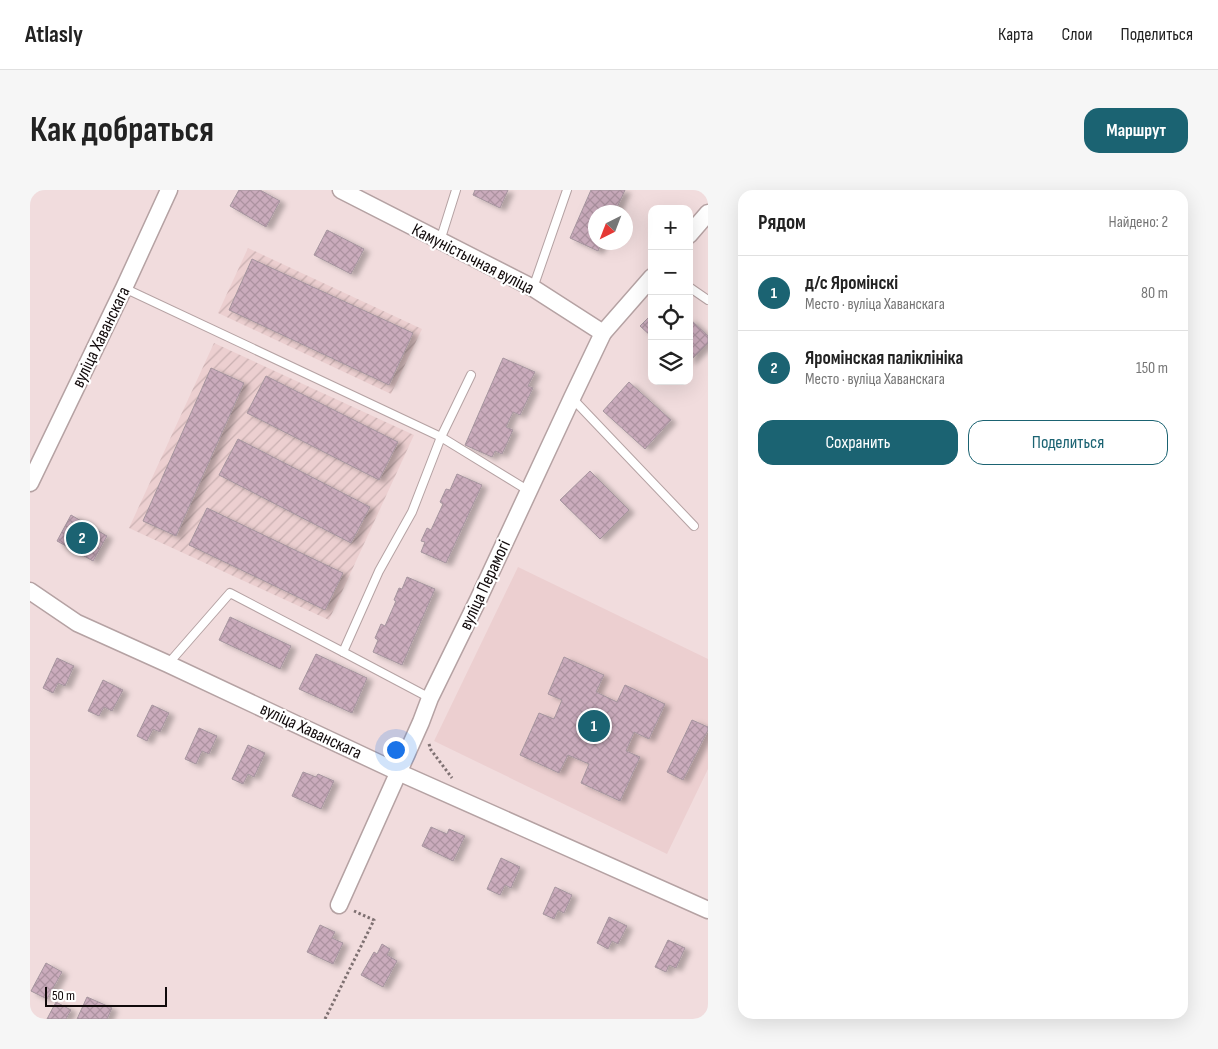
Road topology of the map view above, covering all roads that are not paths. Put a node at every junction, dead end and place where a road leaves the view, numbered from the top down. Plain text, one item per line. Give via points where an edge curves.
1 (170, 190) edge
2 (456, 190) edge
3 (567, 190) edge
4 (350, 192) edge
5 (708, 213) edge
6 (693, 230) edge
7 (440, 241) junction
8 (648, 282) edge
9 (124, 288) junction
10 (532, 288) junction
11 (693, 290) edge
12 (708, 300) edge
13 (603, 333) junction
14 (471, 375) dead end
15 (572, 398) junction
16 (441, 437) junction
17 (30, 483) edge
18 (529, 491) junction
19 (694, 526) dead end
20 (30, 591) edge
21 (343, 652) junction
22 (168, 664) junction
23 (430, 698) junction
24 (398, 772) junction
25 (338, 905) road end
26 (708, 910) edge

1 - 9 street, вуліца Хаванскага
2 - 7 lane
3 - 10 lane
4 - 7 street, Камуністычная вуліца
5 - 6 street
7 - 10 street, Камуністычная вуліца
8 - 13 street, вуліца Перамогі
9 - 16 lane
9 - 17 street, вуліца Хаванскага
10 - 13 street, Камуністычная вуліца
11 - 12 lane
13 - 15 street, вуліца Перамогі
14 - 16 lane
15 - 18 street, вуліца Перамогі
15 - 19 lane
16 - 18 lane
16 - 21 lane via 412,512 379,571
18 - 23 street, вуліца Перамогі
20 - 22 street, вуліца Хаванскага via 76,623
21 - 22 lane via 230,593
21 - 23 lane
22 - 24 street, вуліца Хаванскага
23 - 24 street, вуліца Перамогі
24 - 25 street, вуліца Перамогі
24 - 26 street, вуліца Хаванскага

